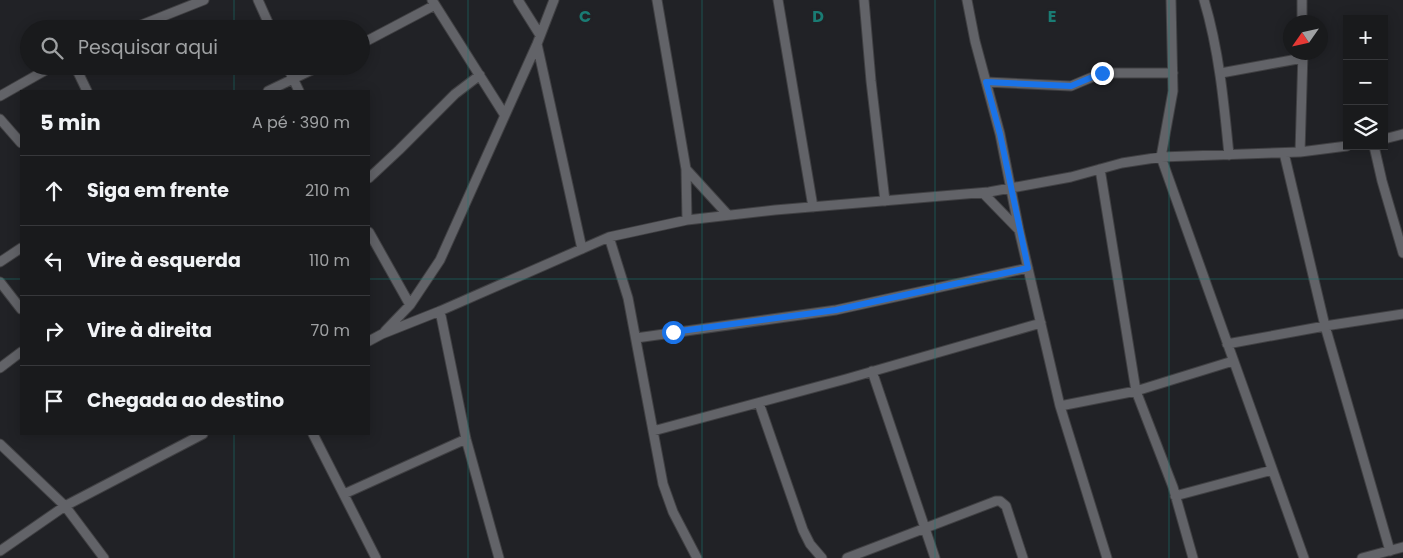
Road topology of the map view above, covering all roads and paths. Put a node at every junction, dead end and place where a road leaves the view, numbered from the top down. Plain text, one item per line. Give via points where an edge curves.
1 (204, 0) edge
2 (258, 0) edge
3 (518, 0) edge
4 (554, 0) edge
5 (657, 0) edge
6 (778, 0) edge
7 (864, 0) edge
8 (967, 0) edge
9 (1171, 0) edge
10 (1204, 0) edge
11 (1302, 0) edge
12 (434, 2) edge
13 (1302, 15) edge
14 (154, 20) edge
15 (266, 20) edge
16 (370, 39) edge
17 (538, 40) junction
18 (1283, 60) edge
19 (1303, 60) edge
20 (1173, 73) junction
21 (1221, 74) junction
22 (37, 75) edge
23 (79, 75) edge
24 (291, 75) edge
25 (303, 75) edge
26 (480, 75) junction
27 (293, 80) junction
28 (986, 82) junction
29 (87, 90) edge
30 (270, 90) edge
31 (298, 90) edge
32 (0, 96) edge
33 (504, 114) junction
34 (0, 119) edge
35 (9, 129) junction
36 (0, 134) edge
37 (1403, 134) edge
38 (1388, 138) edge
39 (20, 142) edge
40 (1343, 147) edge
41 (1375, 150) edge
42 (1300, 152) junction
43 (1284, 153) junction
44 (1229, 155) junction
45 (1161, 157) junction
46 (686, 169) junction
47 (1100, 169) junction
48 (370, 177) edge
49 (1011, 189) junction
50 (983, 193) junction
51 (884, 201) junction
52 (813, 207) junction
53 (728, 215) junction
54 (687, 220) junction
55 (1019, 230) junction
56 (370, 234) edge
57 (609, 237) junction
58 (20, 249) edge
59 (582, 249) junction
60 (1403, 253) edge
61 (0, 262) edge
62 (1028, 268) junction
63 (0, 282) edge
64 (410, 305) junction
65 (20, 308) edge
66 (440, 311) junction
67 (1403, 314) edge
68 (1041, 323) junction
69 (1326, 326) junction
70 (382, 334) junction
71 (636, 338) junction
72 (370, 341) edge
73 (1227, 344) junction
74 (20, 353) edge
75 (1233, 361) junction
76 (0, 368) edge
77 (872, 371) junction
78 (1136, 392) junction
79 (759, 403) junction
80 (1060, 406) junction
81 (653, 431) junction
82 (201, 435) edge
83 (314, 435) edge
84 (466, 439) junction
85 (0, 444) edge
86 (1272, 470) junction
87 (344, 494) junction
88 (1175, 496) junction
89 (65, 506) junction
90 (924, 529) junction
91 (1403, 547) edge
92 (1390, 550) junction
93 (0, 551) edge
94 (104, 558) edge
95 (376, 558) edge
96 (499, 558) edge
97 (697, 558) edge
98 (822, 558) edge
99 (848, 558) edge
100 (935, 558) edge
101 (1023, 558) edge
102 (1107, 558) edge
103 (1193, 558) edge
104 (1304, 558) edge
105 (1362, 558) edge

1 - 14 street
2 - 15 street
3 - 17 street
4 - 17 street
5 - 46 street
6 - 52 street
7 - 51 street
8 - 28 street
9 - 20 street
10 - 21 street
11 - 13 street
12 - 16 street
12 - 26 street
17 - 33 street
17 - 59 street
18 - 21 street
19 - 42 street
20 - 28 street via 1102,73 1071,86
20 - 45 street
21 - 44 street
22 - 32 street
23 - 29 street
24 - 27 street
25 - 27 street
26 - 33 street
26 - 48 street via 455,94
27 - 30 street
27 - 31 street
28 - 49 street
33 - 64 street via 440,260
34 - 35 street
35 - 36 street
35 - 39 street
37 - 38 street
40 - 42 street
41 - 60 street
42 - 43 street
43 - 44 street
43 - 69 street
44 - 45 street
45 - 47 street
45 - 73 street
46 - 53 street
46 - 54 street
47 - 49 street
47 - 78 street
49 - 50 street
49 - 55 street
50 - 51 street
50 - 55 street
51 - 52 street
52 - 53 street
53 - 54 street
54 - 57 street
55 - 62 street
56 - 64 street
57 - 59 street
57 - 71 street via 628,298
58 - 61 street
59 - 66 street
62 - 68 street
62 - 71 street via 836,310
63 - 65 street
64 - 70 street
66 - 70 street
66 - 84 street
67 - 69 street
68 - 77 street
68 - 80 street
69 - 73 street
69 - 92 street
70 - 72 street
71 - 81 street
73 - 75 street
74 - 76 street
75 - 78 street
75 - 86 street
77 - 79 street
77 - 90 street
78 - 80 street
78 - 88 street
79 - 81 street
79 - 98 street via 803,530
80 - 102 street
81 - 97 street via 663,484 673,512
82 - 89 street
83 - 87 street
84 - 87 street
84 - 96 street
85 - 89 street
86 - 88 street
86 - 104 street
87 - 95 street
88 - 103 street
89 - 93 street
89 - 94 street
90 - 99 street
90 - 100 street
90 - 101 street via 1000,501 1006,506
91 - 92 street
92 - 105 street

